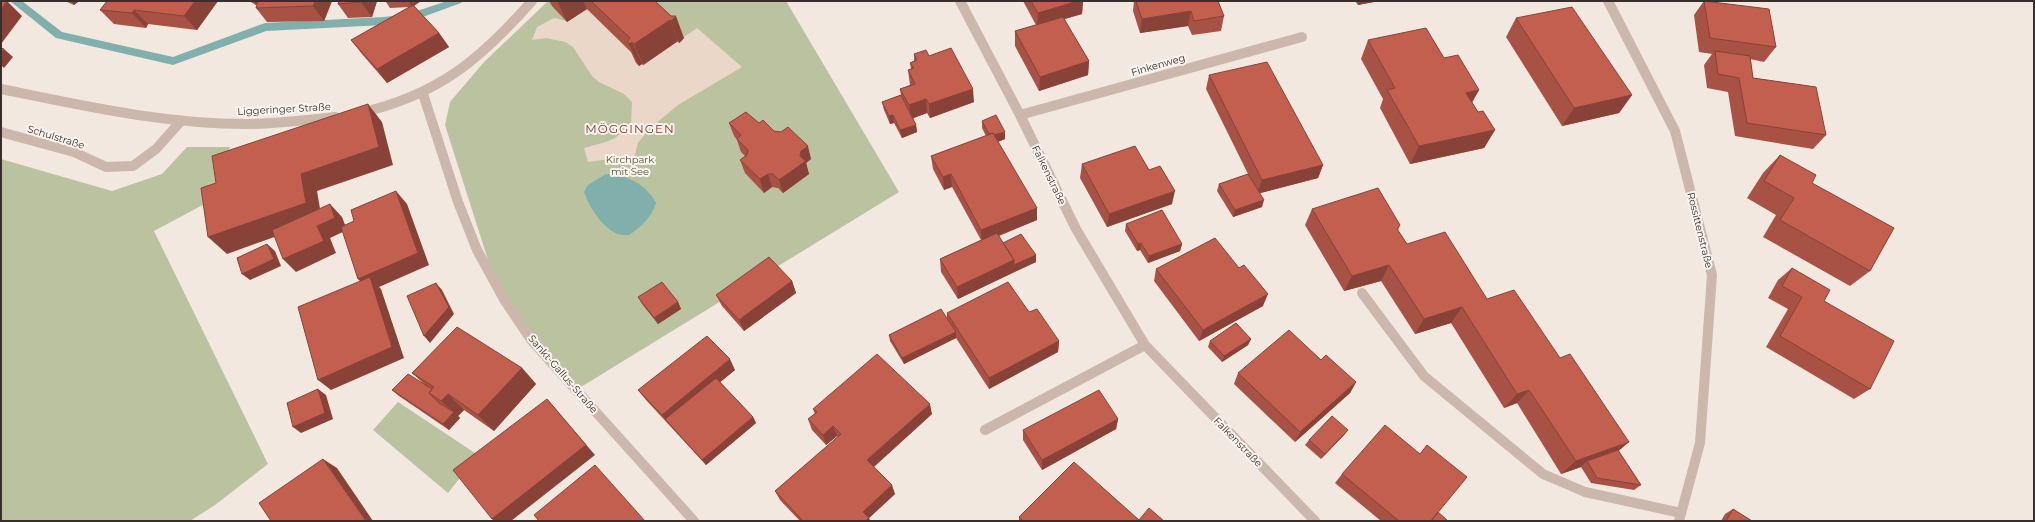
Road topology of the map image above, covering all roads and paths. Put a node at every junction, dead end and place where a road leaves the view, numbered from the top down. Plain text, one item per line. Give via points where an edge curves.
1 (532, 1) edge
2 (960, 1) edge
3 (1608, 1) edge
4 (1302, 37) dead end
5 (1, 89) edge
6 (423, 94) junction
7 (1020, 115) junction
8 (180, 121) junction
9 (1, 132) edge
10 (1362, 293) edge
11 (1145, 345) junction
12 (985, 430) dead end
13 (1680, 517) edge
14 (694, 521) edge
15 (1315, 521) edge

1 - 6 street, Liggeringer Straße via 513,24 475,60 455,76
2 - 7 street, Falkenstraße
3 - 13 street, Rossittenstraße via 1675,131 1712,275 1700,443
4 - 7 street, Finkenweg
5 - 8 street, Liggeringer Straße
6 - 8 street, Liggeringer Straße via 370,112 321,120 227,123
6 - 14 street, Sankt-Gallus-Straße via 474,243 505,301 532,341
7 - 11 street, Falkenstraße via 1076,229
8 - 9 street, Schulstraße via 156,149 133,166 106,167 74,152
10 - 13 street via 1424,376 1543,474 1586,492
11 - 12 street
11 - 15 street, Falkenstraße

